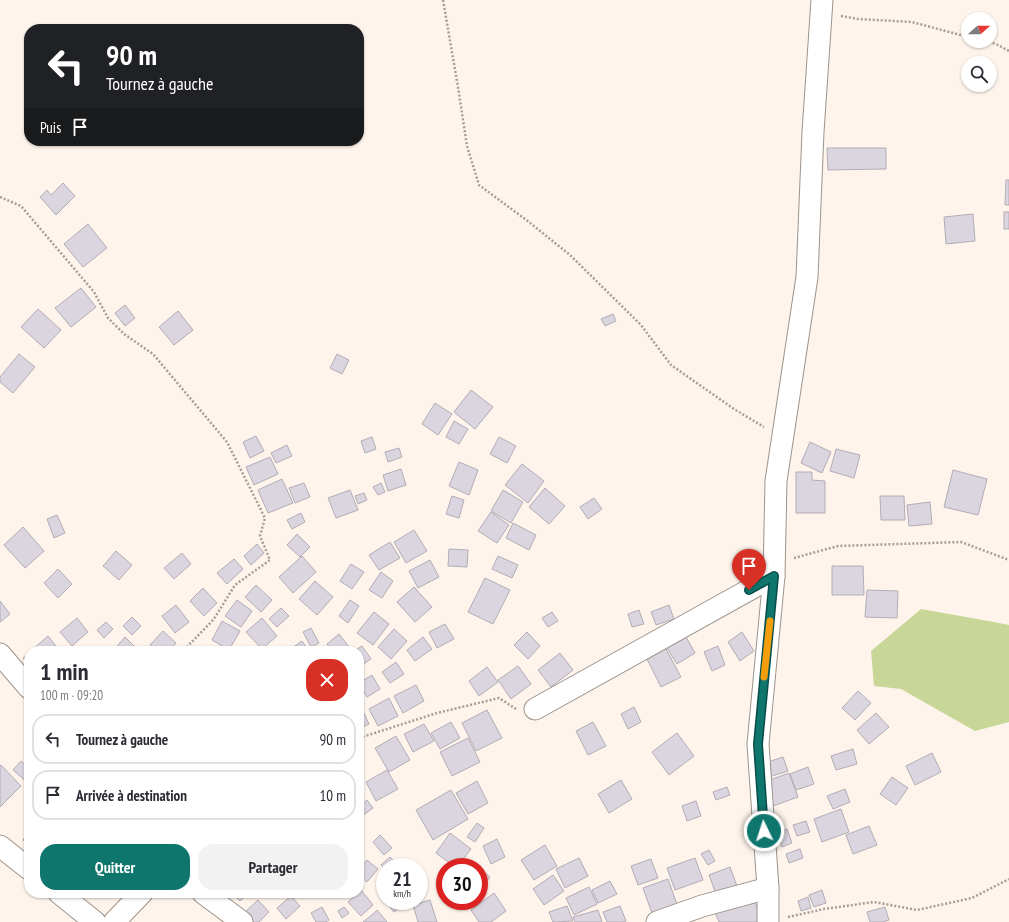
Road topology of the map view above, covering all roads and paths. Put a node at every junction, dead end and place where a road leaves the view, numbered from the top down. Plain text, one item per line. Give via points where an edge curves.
1 (443, 0) edge
2 (821, 7) edge
3 (961, 34) edge
4 (997, 45) edge
5 (1009, 51) edge
6 (0, 197) edge
7 (782, 438) junction
8 (1009, 560) edge
9 (774, 571) junction
10 (188, 646) edge
11 (0, 654) edge
12 (24, 682) edge
13 (535, 709) joint
14 (364, 736) edge
15 (0, 846) edge
16 (24, 865) edge
17 (1009, 879) edge
18 (768, 888) junction
19 (65, 898) edge
20 (137, 898) edge
21 (210, 898) edge
22 (95, 922) edge
23 (114, 922) edge
24 (242, 922) edge
25 (657, 922) edge
26 (768, 922) edge

1 - 7 path via 467,146 479,185 570,255 641,325 672,365 734,409
2 - 3 path via 858,19 912,22
2 - 7 street via 807,277
4 - 5 path
6 - 10 path via 22,206 94,292 108,318 124,334 153,354 227,442 265,518 260,536 270,560 235,585 214,619
7 - 9 street via 776,481
8 - 9 path via 961,542 838,546 801,556
9 - 13 street
9 - 18 street via 758,744
11 - 12 street
13 - 14 path via 516,709 498,698 437,713
15 - 16 street
17 - 26 path via 972,898 917,910 874,902 824,909
18 - 25 street via 702,906
18 - 26 street
19 - 22 street
20 - 23 street
21 - 24 street

